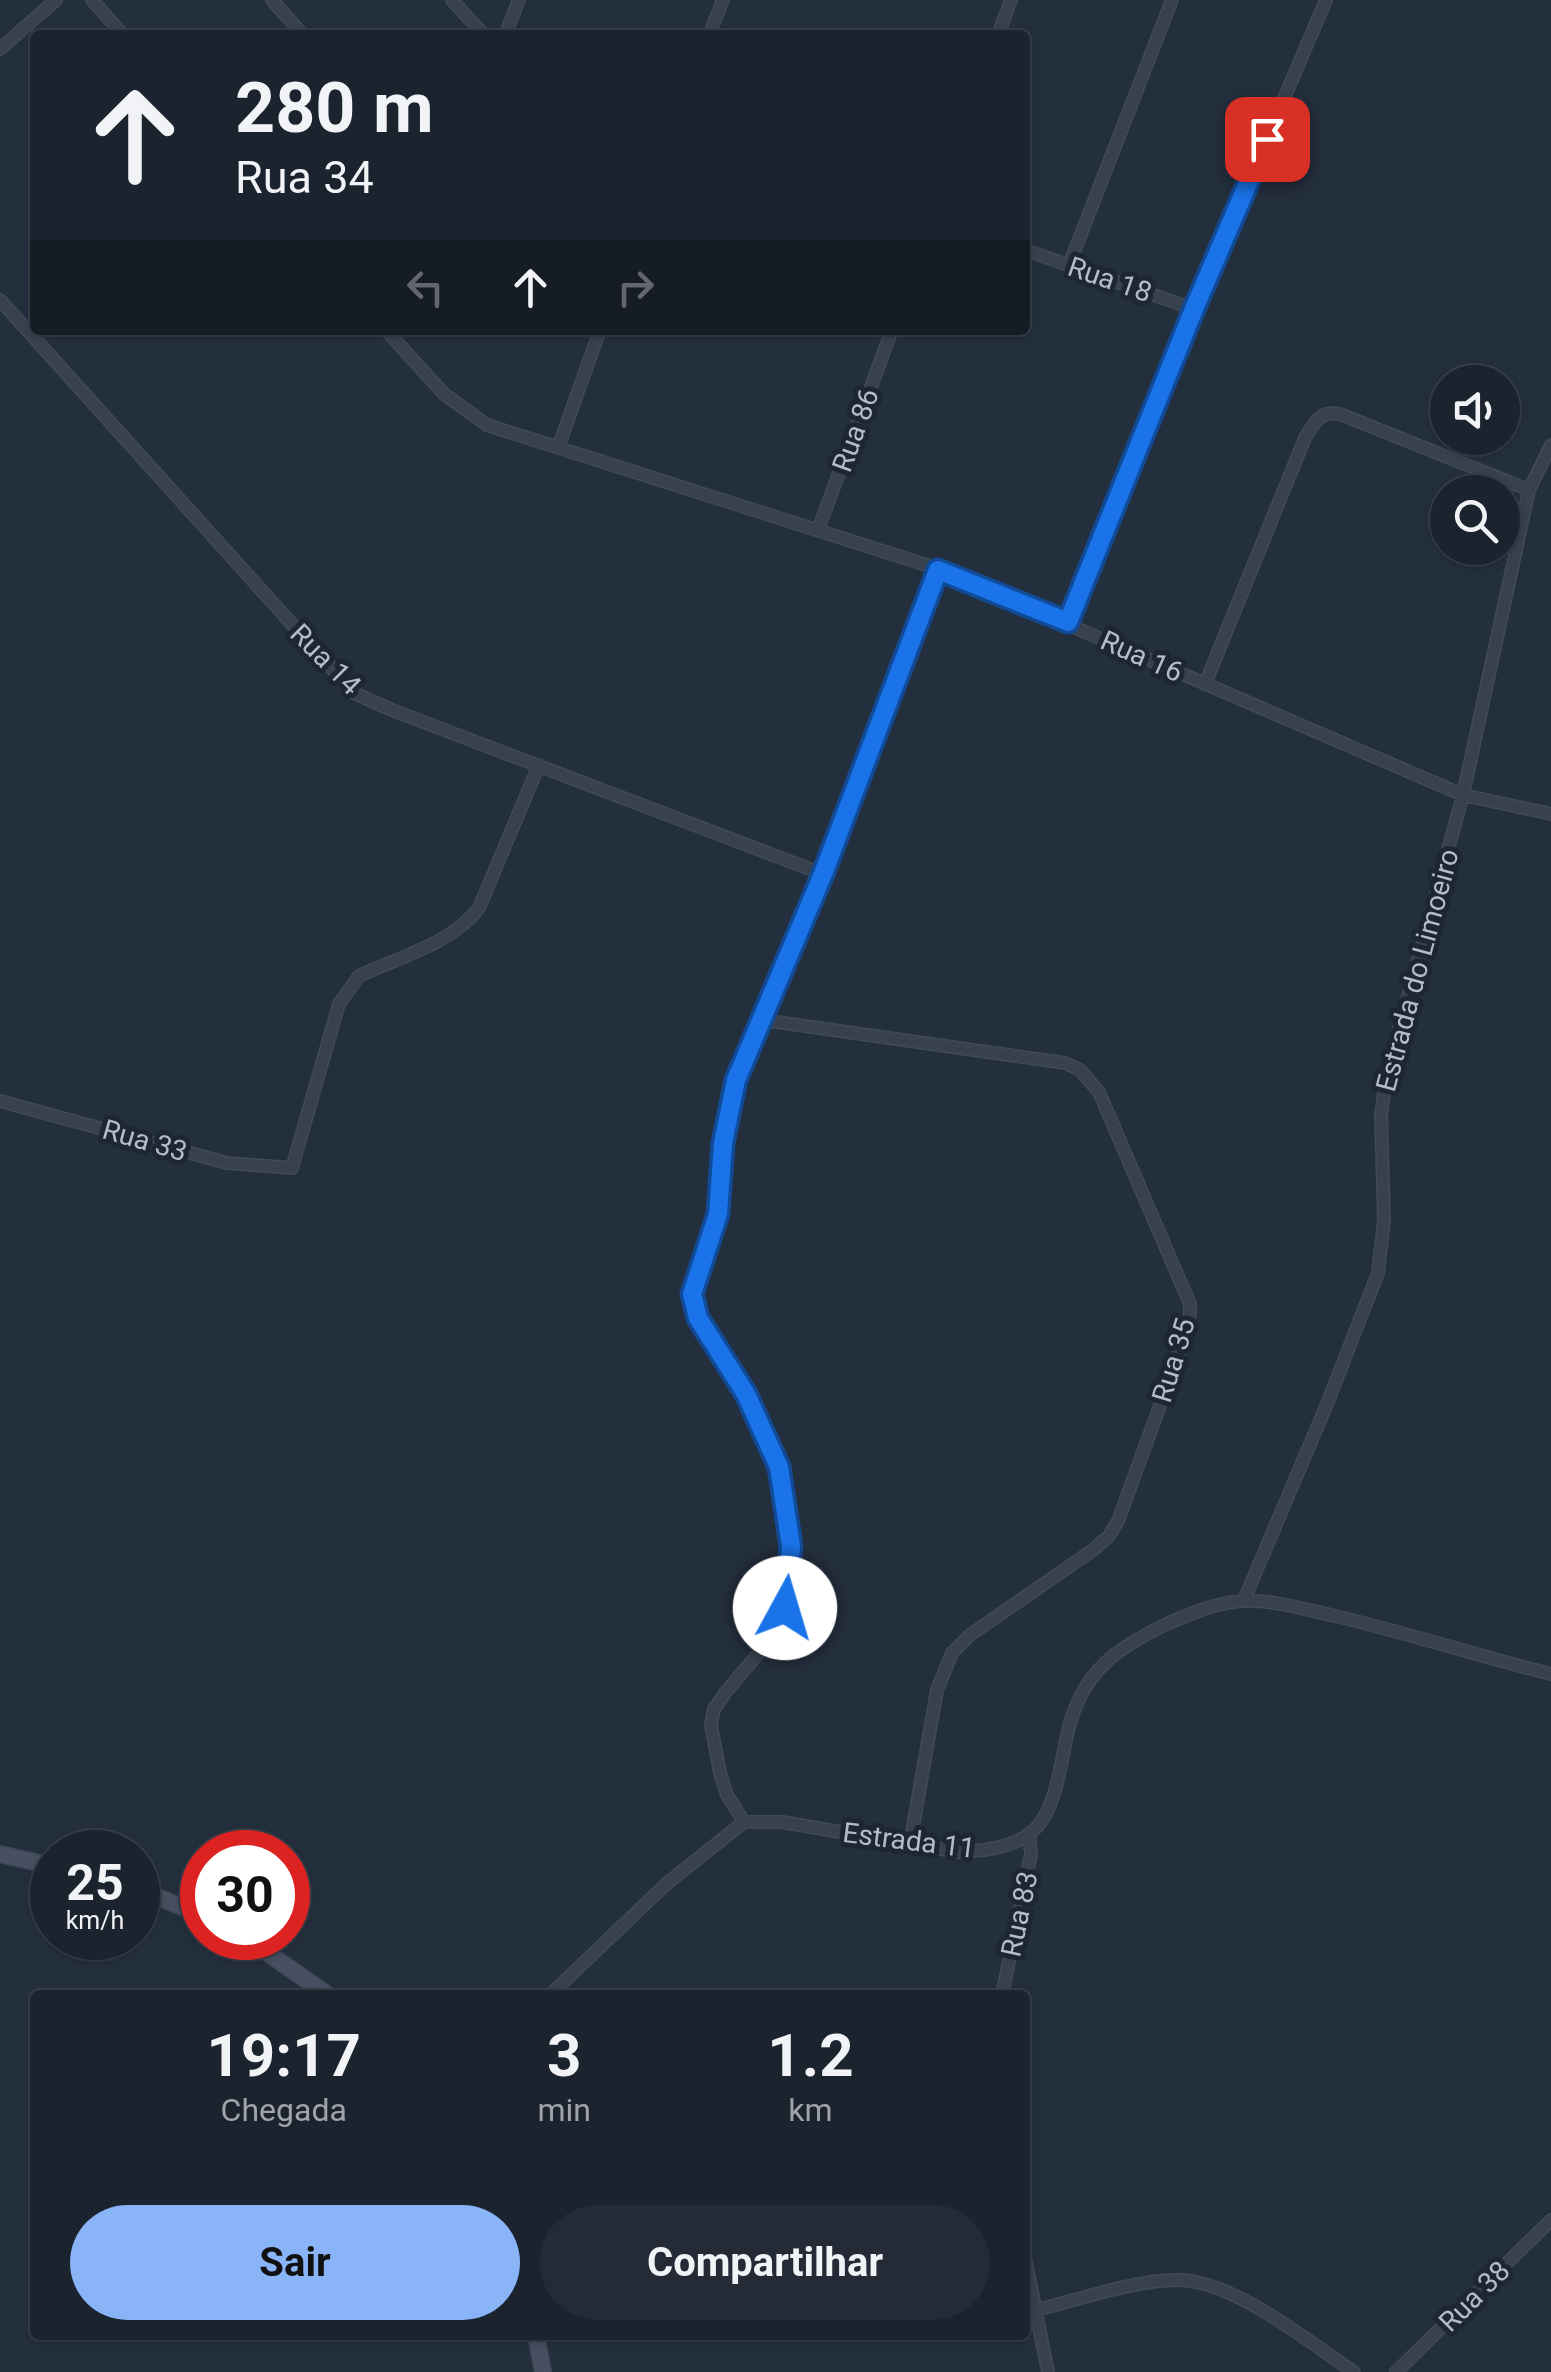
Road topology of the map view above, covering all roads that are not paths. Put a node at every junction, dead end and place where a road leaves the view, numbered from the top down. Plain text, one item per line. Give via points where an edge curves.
1 (56, 0) edge
2 (92, 0) edge
3 (272, 0) edge
4 (452, 0) edge
5 (519, 0) edge
6 (723, 0) edge
7 (1011, 0) edge
8 (1172, 0) edge
9 (1326, 0) edge
10 (119, 30) edge
11 (299, 30) edge
12 (479, 30) edge
13 (507, 30) edge
14 (711, 30) edge
15 (1000, 30) edge
16 (0, 49) edge
17 (1030, 252) edge
18 (1069, 265) junction
19 (0, 300) edge
20 (1194, 309) junction
21 (30, 333) edge
22 (32, 335) edge
23 (394, 335) edge
24 (598, 335) edge
25 (890, 335) edge
26 (1551, 446) edge
27 (558, 448) junction
28 (1530, 490) junction
29 (818, 530) junction
30 (938, 570) junction
31 (1068, 622) junction
32 (1205, 684) junction
33 (539, 765) junction
34 (1464, 795) junction
35 (1551, 814) edge
36 (823, 874) junction
37 (764, 1020) junction
38 (0, 1101) edge
39 (1244, 1600) junction
40 (1551, 1674) edge
41 (744, 1822) junction
42 (1029, 1834) junction
43 (910, 1844) junction
44 (0, 1854) edge
45 (30, 1861) edge
46 (278, 1960) edge
47 (321, 1990) edge
48 (555, 1990) edge
49 (1003, 1990) edge
50 (1551, 2220) edge
51 (1030, 2281) edge
52 (1036, 2310) junction
53 (537, 2340) edge
54 (542, 2372) edge
55 (1048, 2372) edge
56 (1354, 2372) edge
57 (1396, 2372) edge

1 - 16 street
2 - 10 street
3 - 11 street
4 - 12 street
5 - 13 street
6 - 14 street
7 - 15 street
8 - 18 street
9 - 20 street
17 - 18 street, Rua 18
18 - 20 street, Rua 18
19 - 21 street, Rua 14
20 - 31 street
22 - 33 street, Rua 14 via 354,692
23 - 27 street, Rua 16 via 471,416
24 - 27 street
25 - 29 street, Rua 86
26 - 28 street, Estrada do Limoeiro
27 - 29 street, Rua 16
28 - 32 street via 1340,414 1322,414 1305,438
28 - 34 street, Estrada do Limoeiro
29 - 30 street, Rua 16
30 - 31 street, Rua 16
30 - 36 street
31 - 32 street, Rua 16
32 - 34 street, Rua 16
33 - 36 street, Rua 14
33 - 38 street, Rua 33 via 467,923 359,976 338,1004 292,1168 227,1162
34 - 35 street, Rua 16
34 - 39 street, Estrada do Limoeiro via 1386,1077 1378,1274
36 - 37 street
37 - 41 street via 736,1080 718,1214 695,1276 693,1308 746,1394 779,1467 791,1546 778,1630 714,1710 720,1773
37 - 43 street, Rua 35 via 1080,1070 1099,1092 1190,1304 1109,1536 970,1635 945,1665
39 - 40 street via 1389,1629
39 - 42 street via 1190,1613 1122,1646 1102,1664 1076,1704 1054,1792
41 - 43 street, Estrada 11
41 - 48 street
42 - 43 street, Estrada 11 via 985,1851
42 - 49 street, Rua 83 via 1031,1854
44 - 45 main road
46 - 47 main road
50 - 57 street, Rua 38
51 - 52 street
52 - 55 street
52 - 56 street via 1151,2283 1196,2282 1264,2313
53 - 54 main road

